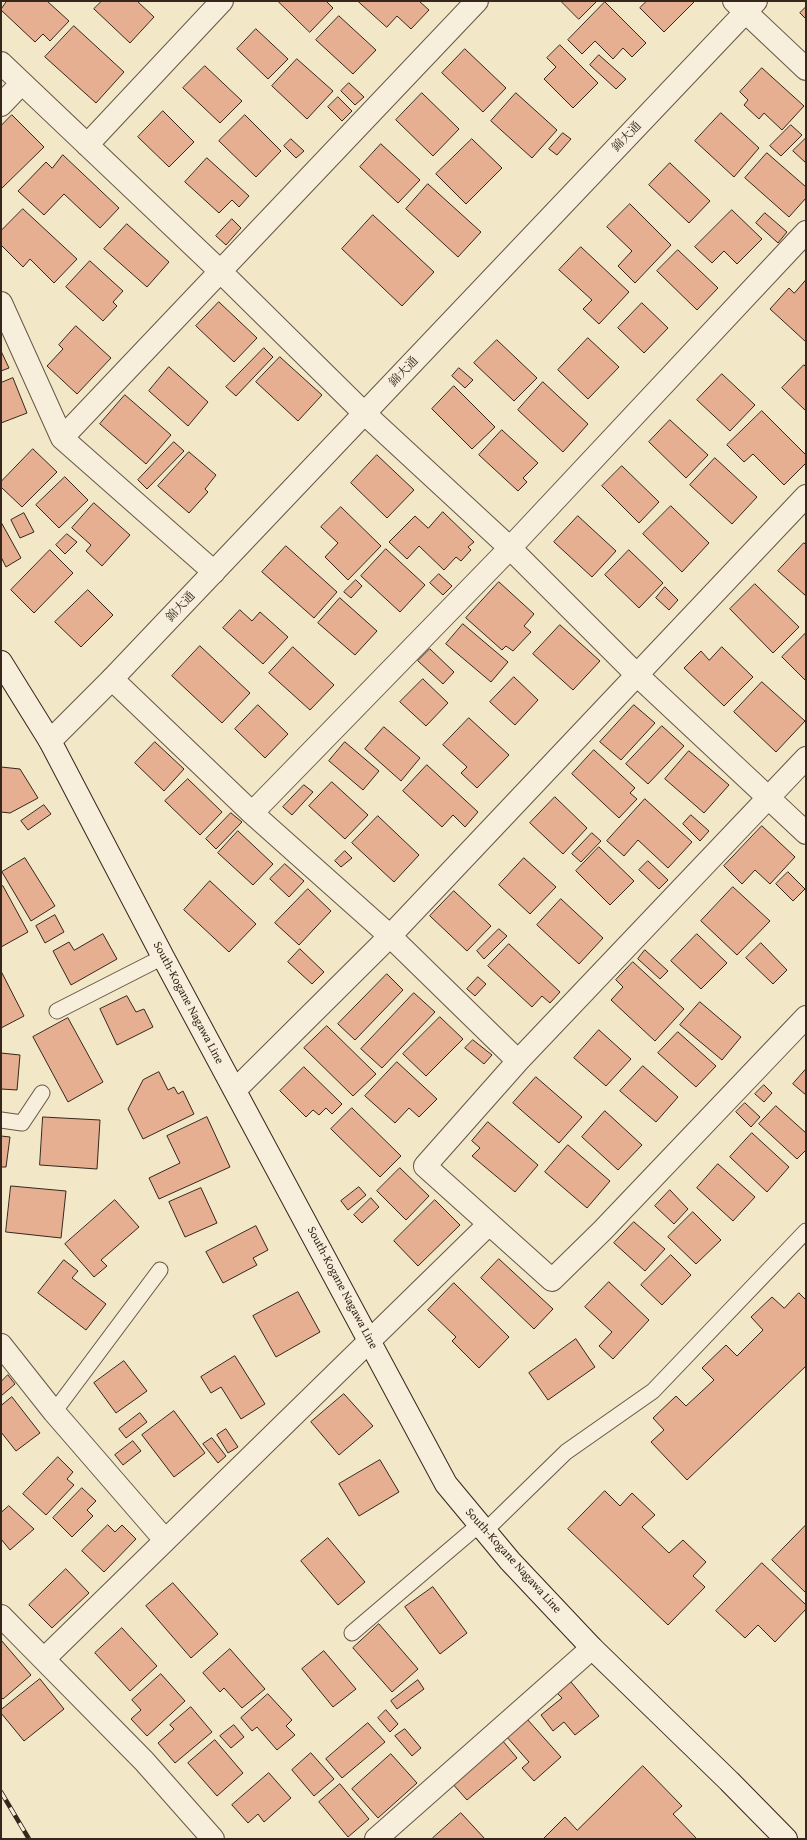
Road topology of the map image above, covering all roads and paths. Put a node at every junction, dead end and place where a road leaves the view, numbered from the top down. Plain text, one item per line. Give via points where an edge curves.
1 (222, 1) edge
2 (477, 1) edge
3 (745, 5) edge
4 (1, 63) edge
5 (806, 69) edge
6 (22, 83) junction
7 (1, 105) edge
8 (87, 145) junction
9 (806, 232) edge
10 (220, 271) junction
11 (1, 303) edge
12 (364, 413) junction
13 (62, 438) junction
14 (806, 496) edge
15 (510, 548) junction
16 (214, 572) junction
17 (2, 667) edge
18 (636, 674) junction
19 (112, 679) junction
20 (50, 741) junction
21 (806, 758) edge
22 (768, 797) junction
23 (252, 813) junction
24 (806, 833) edge
25 (390, 936) junction
26 (163, 957) junction
27 (57, 1012) dead end
28 (806, 1016) edge
29 (518, 1061) junction
30 (235, 1090) junction
31 (42, 1093) dead end
32 (1, 1120) edge
33 (489, 1224) junction
34 (806, 1231) edge
35 (160, 1270) dead end
36 (370, 1341) junction
37 (1, 1345) edge
38 (54, 1412) junction
39 (482, 1528) junction
40 (165, 1540) junction
41 (1, 1616) edge
42 (352, 1633) dead end
43 (592, 1648) junction
44 (44, 1659) junction
45 (213, 1839) edge
46 (376, 1839) edge
47 (786, 1839) edge

1 - 8 street
2 - 10 street
3 - 5 street
3 - 12 street, 錦大通
4 - 6 street
6 - 7 street
6 - 8 street
8 - 10 street
9 - 15 street
10 - 12 street
10 - 13 street
11 - 13 street
12 - 15 street
12 - 16 street, 錦大通
13 - 16 street
14 - 18 street
15 - 18 street
15 - 23 street
16 - 19 street, 錦大通
17 - 20 street, South-Kogane Nagawa Line
18 - 22 street
18 - 25 street
19 - 20 street, 錦大通
19 - 23 street
20 - 26 street, South-Kogane Nagawa Line
21 - 22 street
22 - 24 street
22 - 29 street
23 - 25 street
25 - 29 street
25 - 30 street
26 - 27 lane
26 - 30 street, South-Kogane Nagawa Line
28 - 33 street via 603,1230 552,1280
29 - 33 street via 425,1166
30 - 36 street, South-Kogane Nagawa Line
31 - 32 lane via 22,1123
33 - 36 street
34 - 39 lane via 653,1391 566,1452
35 - 38 lane
36 - 39 street, South-Kogane Nagawa Line via 446,1484
36 - 40 street
37 - 38 street
38 - 40 street
39 - 42 lane
39 - 43 street, South-Kogane Nagawa Line
40 - 44 street
41 - 44 street
43 - 46 street
43 - 47 street, South-Kogane Nagawa Line
44 - 45 street via 144,1761

